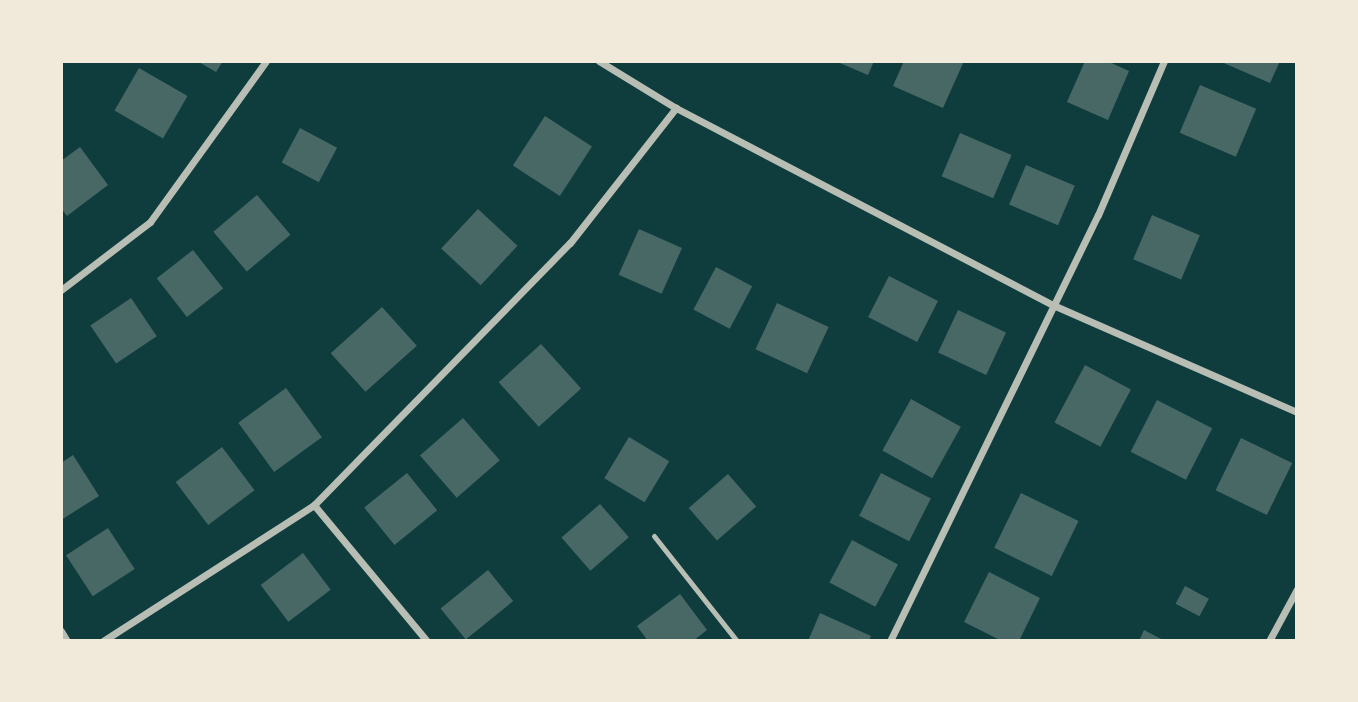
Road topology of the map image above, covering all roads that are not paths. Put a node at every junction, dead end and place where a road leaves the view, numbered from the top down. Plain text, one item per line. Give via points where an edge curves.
1 (266, 61) edge
2 (599, 61) edge
3 (1164, 61) edge
4 (676, 108) junction
5 (61, 290) edge
6 (1053, 305) junction
7 (1297, 412) edge
8 (314, 505) junction
9 (654, 536) dead end
10 (1297, 589) edge
11 (61, 631) edge
12 (67, 641) edge
13 (103, 641) edge
14 (427, 641) edge
15 (737, 641) edge
16 (890, 641) edge
17 (1269, 641) edge

1 - 5 street via 150,222
2 - 4 street
3 - 6 street
4 - 6 street
4 - 8 street via 570,243
6 - 7 street
6 - 16 street
8 - 13 street
8 - 14 street
9 - 15 lane
10 - 17 street
11 - 12 street

